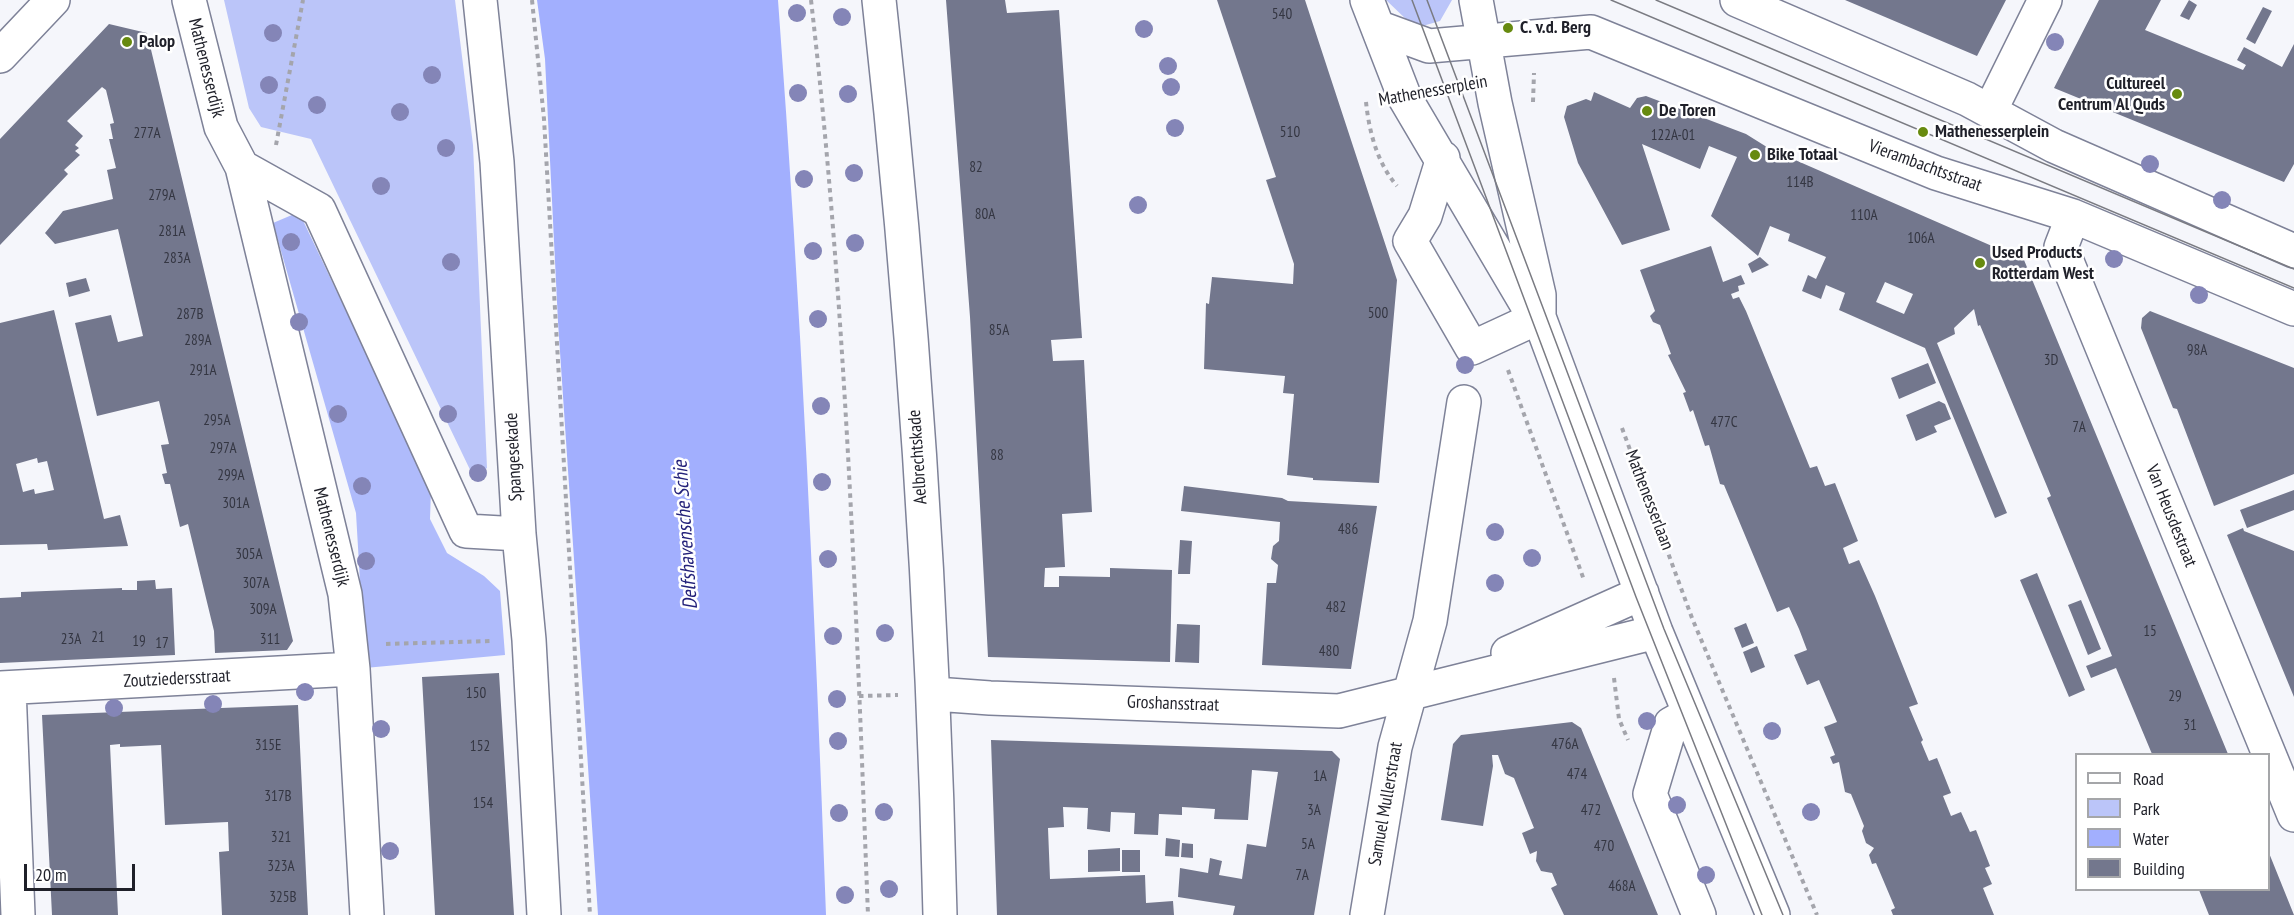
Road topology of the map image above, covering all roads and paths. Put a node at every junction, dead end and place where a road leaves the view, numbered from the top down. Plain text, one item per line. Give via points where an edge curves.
1 (53, 0) edge
2 (189, 0) edge
3 (303, 0) edge
4 (480, 0) edge
5 (532, 0) edge
6 (811, 0) edge
7 (879, 0) edge
8 (1476, 0) edge
9 (1737, 0) edge
10 (2046, 0) edge
11 (1373, 14) edge
12 (1484, 43) junction
13 (0, 56) edge
14 (1491, 81) junction
15 (1405, 98) junction
16 (1533, 108) dead end
17 (1990, 111) junction
18 (1443, 158) junction
19 (256, 174) junction
20 (1425, 216) junction
21 (2073, 216) junction
22 (2294, 251) edge
23 (2294, 309) edge
24 (1539, 317) junction
25 (1496, 337) junction
26 (1464, 402) dead end
27 (1620, 423) dead end
28 (519, 534) junction
29 (1642, 593) junction
30 (1604, 630) junction
31 (1656, 632) junction
32 (529, 640) junction
33 (351, 657) junction
34 (4, 688) edge
35 (934, 694) junction
36 (1410, 694) junction
37 (1689, 714) junction
38 (2269, 753) edge
39 (2270, 757) edge
40 (1650, 794) junction
41 (2294, 815) edge
42 (18, 915) edge
43 (367, 915) edge
44 (544, 915) edge
45 (590, 915) edge
46 (868, 915) edge
47 (940, 915) edge
48 (1367, 915) edge
49 (1699, 915) edge
50 (1773, 915) edge
51 (1817, 915) edge

1 - 13 street
2 - 19 street, Mathenesserdijk via 221,127
3 - 19 path
4 - 28 street, Spangesekade via 497,162
5 - 45 path via 544,119
6 - 46 path via 826,137 841,354
7 - 35 street, Aelbrechtskade via 906,282
8 - 12 street
9 - 17 street
10 - 17 street
11 - 12 street via 1425,46
11 - 15 street
12 - 14 street
12 - 21 street, Vierambachtsstraat via 1591,32 1936,173
14 - 15 path, Mathenesserplein
14 - 16 path, Mathenesserplein via 1534,72
14 - 24 street via 1539,295
15 - 18 street
15 - 20 path, Mathenesserplein via 1366,102 1368,128 1387,175
17 - 22 street via 2054,146
18 - 20 street
18 - 24 street via 1526,303
19 - 28 street via 319,210 466,531
19 - 33 street, Mathenesserdijk via 345,594
20 - 25 street via 1410,241 1472,348
21 - 23 street, Vierambachtsstraat
21 - 38 street, Van Heusdestraat via 2061,248
24 - 25 street
24 - 29 street
25 - 30 path
26 - 36 street via 1430,621
27 - 51 path, Mathenesserlaan via 1692,618
28 - 32 street, Spangesekade
29 - 30 street, Groshansstraat
29 - 31 street
30 - 31 street, Groshansstraat
30 - 36 street, Groshansstraat
30 - 40 path via 1619,719
31 - 37 street
32 - 33 path
32 - 44 street, Spangesekade
33 - 34 street, Zoutziedersstraat
33 - 43 street, Mathenesserdijk
34 - 42 street
35 - 36 street, Groshansstraat via 1339,711
35 - 47 street, Aelbrechtskade
36 - 48 street, Samuel Mullerstraat via 1395,747
37 - 40 street via 1671,724
37 - 50 street
39 - 41 street, Van Heusdestraat
40 - 49 street

